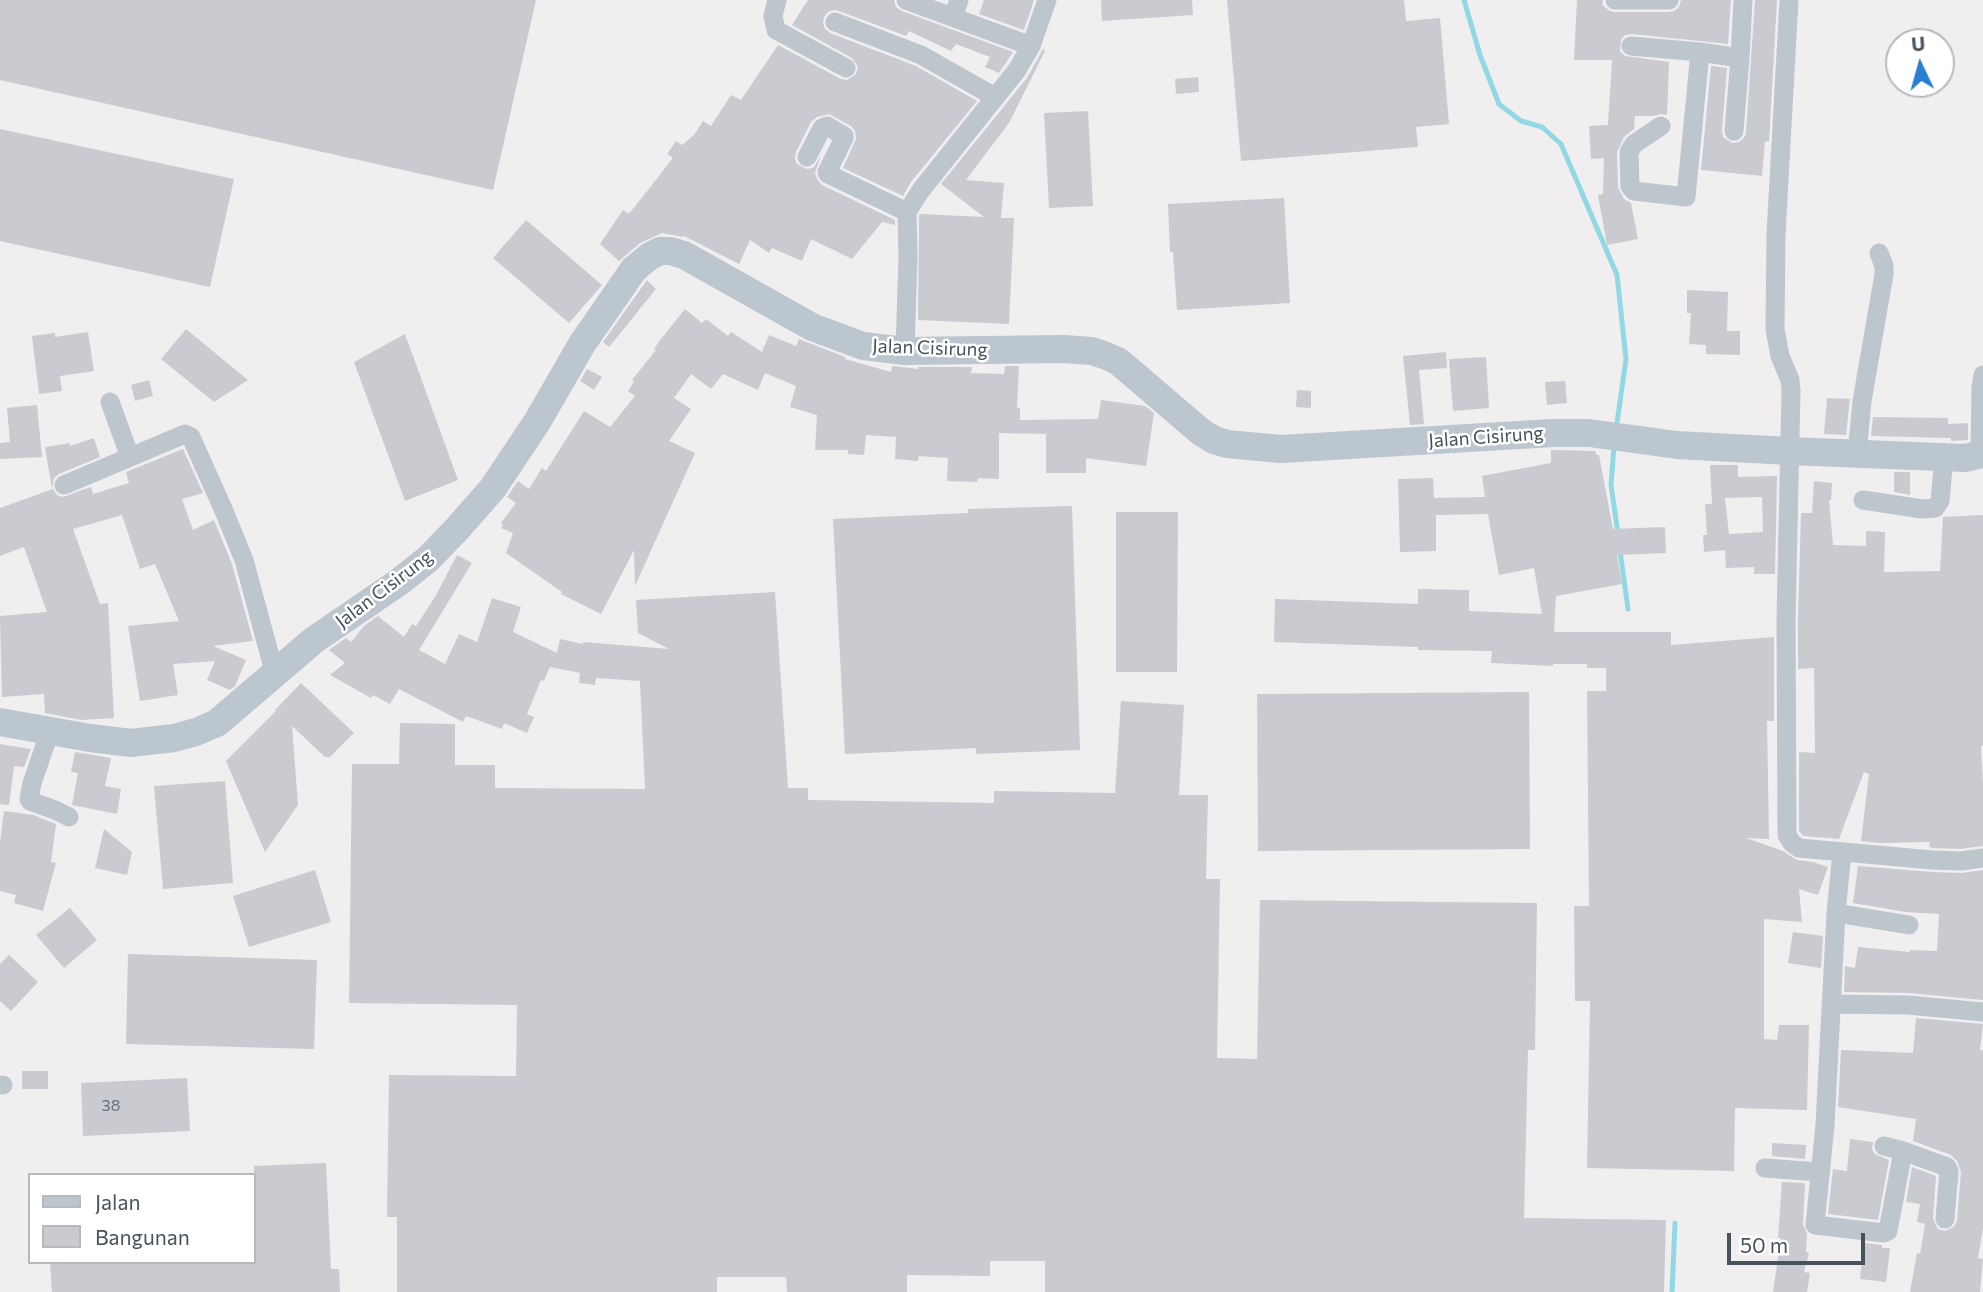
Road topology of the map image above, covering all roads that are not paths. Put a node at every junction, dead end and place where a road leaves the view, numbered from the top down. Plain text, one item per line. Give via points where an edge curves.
1 (777, 0) edge
2 (906, 0) edge
3 (1047, 0) edge
4 (1615, 0) edge
5 (1669, 0) edge
6 (1743, 0) edge
7 (1788, 0) edge
8 (956, 9) edge
9 (835, 22) dead end
10 (1031, 46) junction
11 (1631, 46) dead end
12 (1700, 52) junction
13 (1740, 58) junction
14 (846, 68) dead end
15 (995, 97) junction
16 (1661, 126) dead end
17 (1734, 131) dead end
18 (807, 157) dead end
19 (907, 212) junction
20 (1879, 253) dead end
21 (905, 351) junction
22 (1983, 375) edge
23 (110, 402) dead end
24 (1788, 451) junction
25 (1857, 454) junction
26 (1981, 455) edge
27 (130, 457) junction
28 (1944, 457) junction
29 (64, 485) dead end
30 (1863, 499) dead end
31 (275, 676) junction
32 (0, 722) edge
33 (50, 731) junction
34 (69, 817) dead end
35 (1842, 852) junction
36 (1983, 858) edge
37 (1836, 913) junction
38 (1909, 925) dead end
39 (1831, 1004) junction
40 (1983, 1012) edge
41 (1884, 1146) dead end
42 (1903, 1151) junction
43 (1765, 1168) dead end
44 (1819, 1172) junction
45 (1945, 1219) dead end

1 - 14 street via 776,30
2 - 8 street
3 - 10 street
4 - 5 street
6 - 13 street
7 - 24 street via 1774,329 1790,380
8 - 10 street
9 - 15 street via 921,55
10 - 15 street
11 - 12 street
12 - 13 street
12 - 16 street via 1686,197 1634,191 1630,186 1629,152
13 - 17 street
15 - 19 street
18 - 19 street via 827,126 844,137 828,174
19 - 21 street
20 - 25 street via 1884,274
21 - 24 main road, Jalan Cisirung via 1092,351 1118,361 1214,440 1248,446 1281,449 1553,433
21 - 31 main road, Jalan Cisirung via 863,346 812,327 684,255 660,251 650,256 619,290 530,433 473,512 428,559 314,640
22 - 26 street
23 - 27 street
24 - 25 main road, Jalan Cisirung
24 - 35 street via 1787,835 1799,848
25 - 28 main road, Jalan Cisirung
26 - 28 main road, Jalan Cisirung
27 - 29 street
27 - 31 street via 185,434 191,437 244,560
28 - 30 street via 1940,501 1935,508
31 - 33 main road, Jalan Cisirung via 217,723 174,738 131,743
32 - 33 main road, Jalan Cisirung
33 - 34 street via 29,799
35 - 36 street via 1932,860
35 - 37 street
37 - 38 street
37 - 39 street
39 - 40 street
39 - 44 street
41 - 42 street
42 - 44 street via 1884,1233 1815,1225
42 - 45 street via 1947,1167
43 - 44 street

